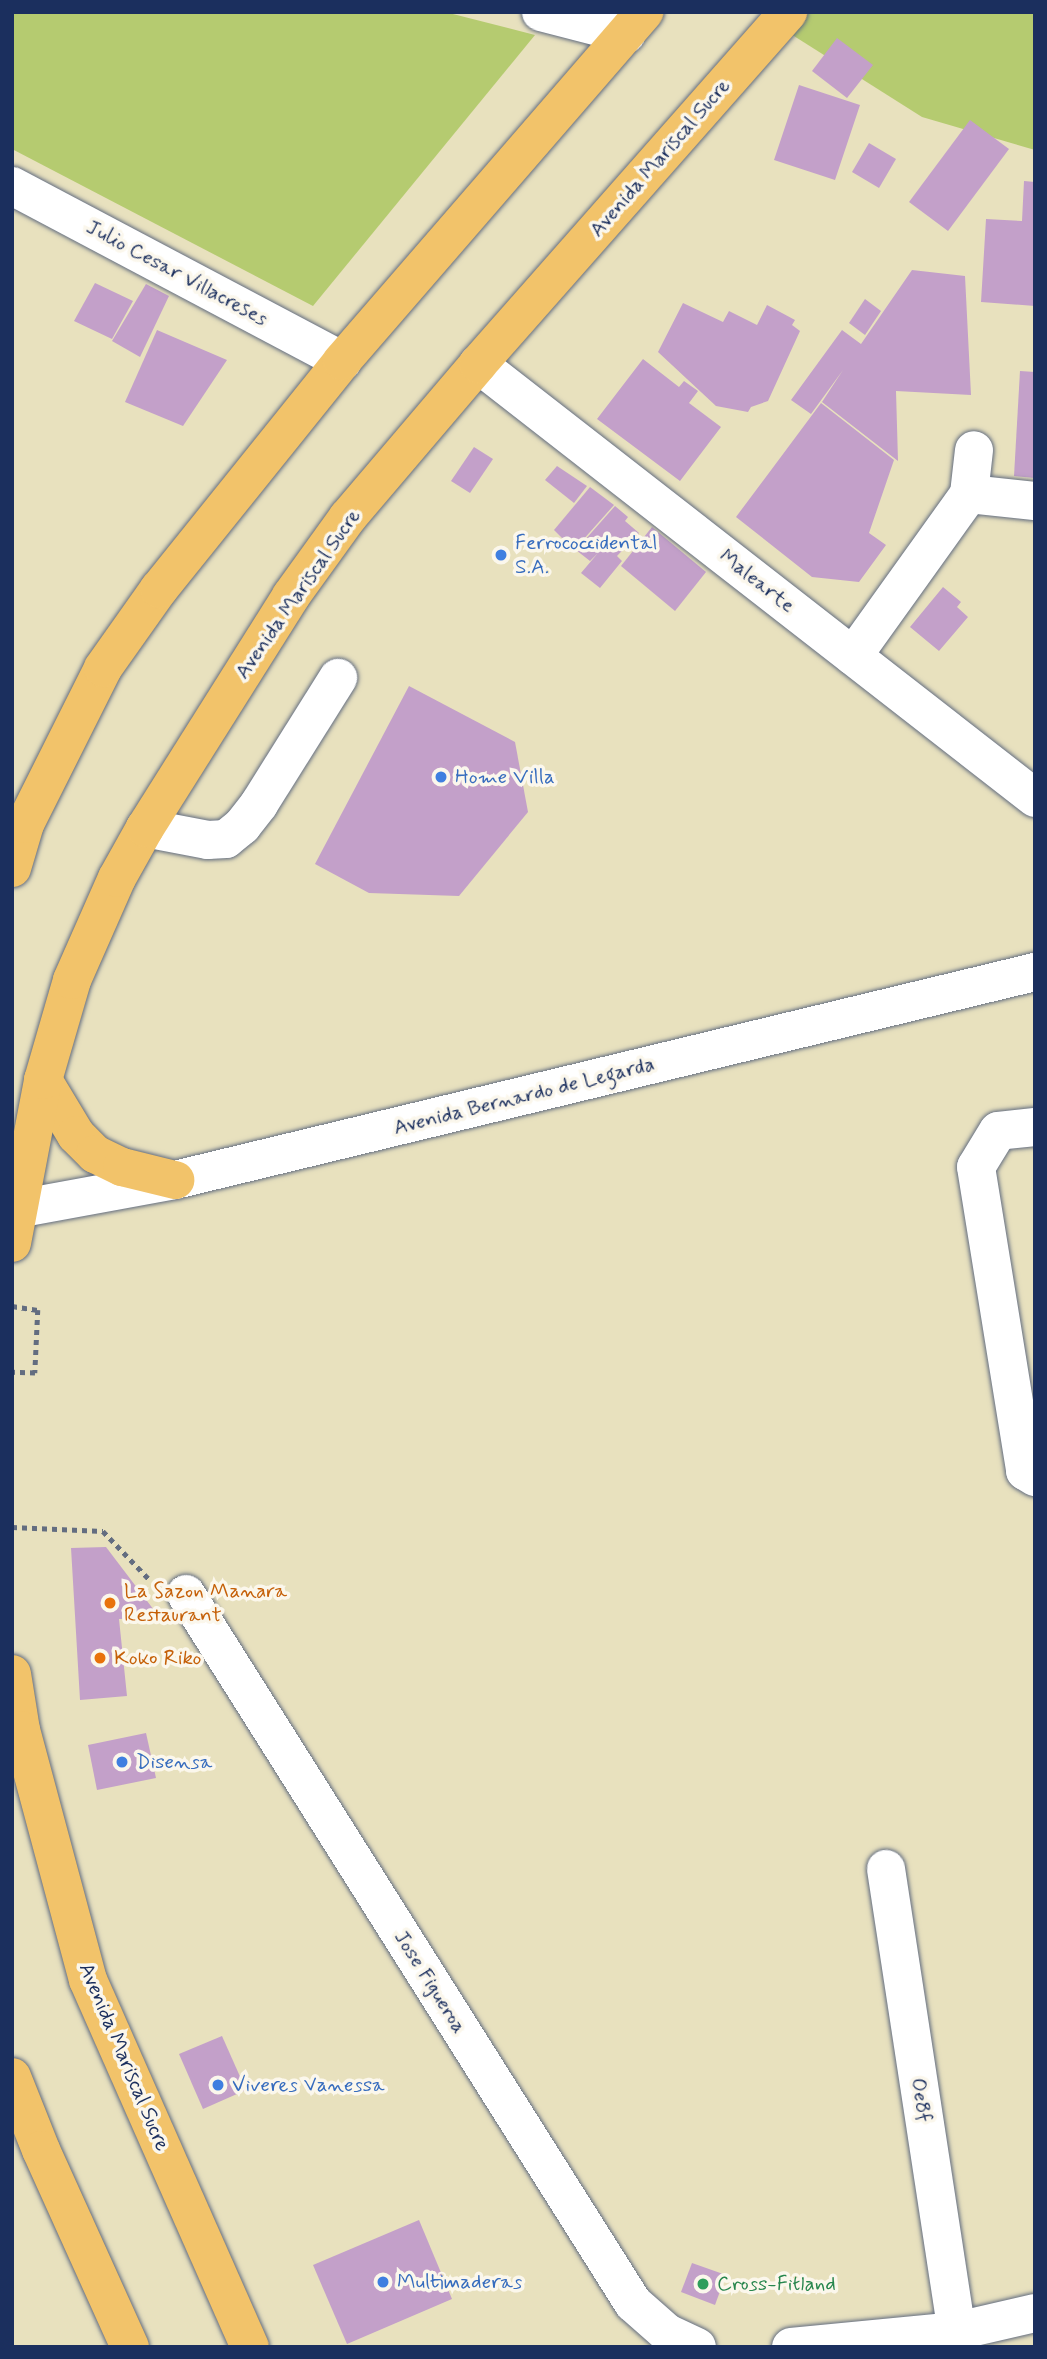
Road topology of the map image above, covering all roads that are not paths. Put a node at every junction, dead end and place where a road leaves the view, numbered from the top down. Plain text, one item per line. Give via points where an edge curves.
1 (541, 12) edge
2 (788, 12) edge
3 (635, 23) edge
4 (12, 186) edge
5 (342, 361) junction
6 (478, 364) junction
7 (974, 450) dead end
8 (969, 494) junction
9 (1035, 501) edge
10 (853, 656) junction
11 (338, 678) dead end
12 (1035, 798) edge
13 (145, 828) junction
14 (12, 868) edge
15 (1035, 972) edge
16 (43, 1080) junction
17 (1035, 1126) edge
18 (175, 1180) junction
19 (14, 1221) edge
20 (1035, 1477) edge
21 (186, 1594) road end
22 (12, 1674) edge
23 (886, 1869) dead end
24 (12, 2077) edge
25 (1035, 2313) edge
26 (957, 2331) junction
27 (848, 2345) edge
28 (130, 2347) edge
29 (250, 2347) edge
30 (697, 2347) edge
31 (791, 2347) edge

1 - 3 street
2 - 6 main road, Avenida Mariscal Sucre
3 - 5 main road
4 - 5 street, Julio Cesar Villacreses
5 - 14 main road via 159,589 103,668 25,824
6 - 10 street, Malearte
6 - 13 main road, Avenida Mariscal Sucre via 348,517 291,596
7 - 8 street
8 - 9 street
8 - 10 street
10 - 12 street, Malearte
11 - 13 street via 259,804 226,839
13 - 16 main road, Avenida Mariscal Sucre via 117,878 72,980
15 - 18 street, Avenida Bernardo de Legarda
16 - 18 main road via 76,1135 95,1154 122,1167
16 - 19 main road, Avenida Mariscal Sucre
17 - 20 street via 998,1131 976,1167 1025,1471
18 - 19 street, Avenida Bernardo de Legarda
21 - 30 street, Jose Figueroa via 633,2303 667,2333
22 - 29 main road, Avenida Mariscal Sucre via 20,1730 88,1980
23 - 26 street, Oe8f
24 - 28 main road
25 - 26 street
26 - 27 street
27 - 31 street

